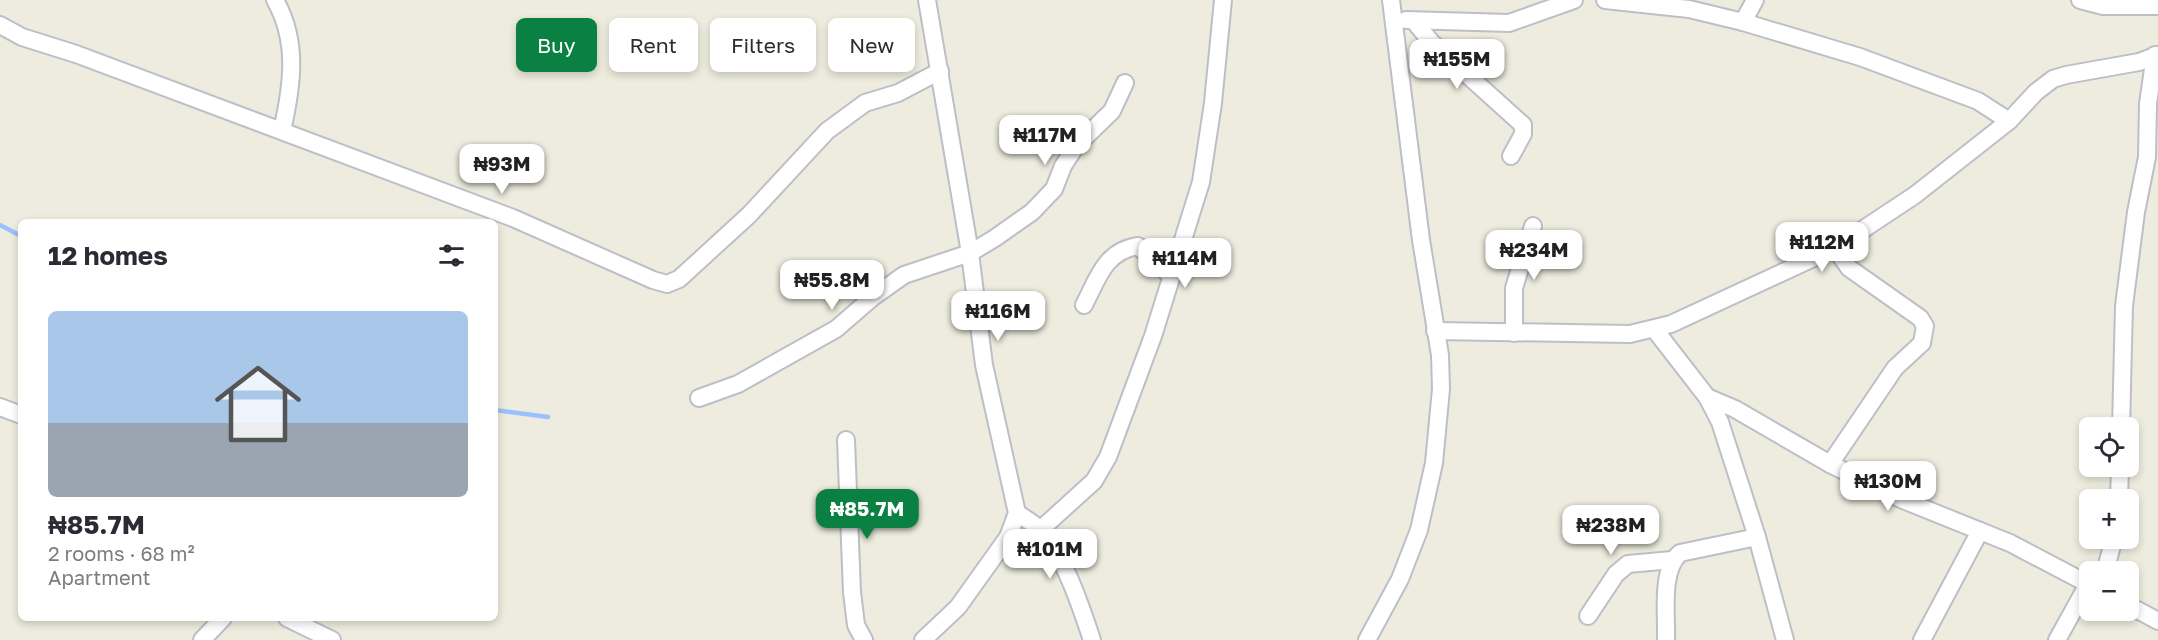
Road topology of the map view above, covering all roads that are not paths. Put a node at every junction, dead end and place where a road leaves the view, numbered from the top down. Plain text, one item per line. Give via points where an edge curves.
1 (276, 0) edge
2 (927, 0) edge
3 (1223, 0) edge
4 (1391, 0) edge
5 (1574, 0) edge
6 (1605, 0) edge
7 (1755, 0) edge
8 (2080, 0) edge
9 (1637, 2) edge
10 (2158, 6) edge
11 (1394, 20) junction
12 (1414, 21) junction
13 (1743, 22) junction
14 (0, 24) edge
15 (2157, 55) edge
16 (940, 71) junction
17 (1125, 82) dead end
18 (2008, 121) junction
19 (282, 131) junction
20 (1511, 156) dead end
21 (1533, 226) dead end
22 (1835, 248) junction
23 (970, 252) junction
24 (1171, 276) junction
25 (1084, 305) dead end
26 (1655, 330) junction
27 (1435, 331) junction
28 (1514, 333) junction
29 (1707, 397) junction
30 (699, 398) dead end
31 (0, 407) edge
32 (18, 414) edge
33 (2121, 417) edge
34 (846, 441) dead end
35 (1830, 464) junction
36 (1017, 513) junction
37 (1040, 530) junction
38 (1980, 531) junction
39 (1757, 537) junction
40 (1672, 560) junction
41 (2079, 579) edge
42 (2079, 602) edge
43 (2139, 611) edge
44 (1588, 616) dead end
45 (220, 621) edge
46 (2158, 621) edge
47 (309, 623) edge
48 (202, 640) edge
49 (332, 640) edge
50 (864, 640) edge
51 (923, 640) edge
52 (1092, 640) edge
53 (1367, 640) edge
54 (1666, 640) edge
55 (1785, 640) edge
56 (1922, 640) edge
57 (2057, 640) edge

1 - 19 street via 289,28 291,64 290,94
2 - 16 street
3 - 24 street via 1201,182
4 - 11 street
5 - 12 street via 1509,23
6 - 9 street
7 - 13 street
8 - 10 street via 2103,6
9 - 13 street
11 - 12 street
11 - 27 street
12 - 20 street via 1432,43 1523,125 1524,134
13 - 18 street via 1860,57 1978,101
14 - 19 street via 22,37
15 - 18 street via 2053,79
15 - 33 street via 2148,104 2147,157 2124,306
16 - 19 street via 898,93 865,103 827,131 749,215 679,279 667,284 513,218
16 - 23 street
17 - 23 street via 1112,111 1076,146 1054,189 1032,212
18 - 22 street via 1915,195
21 - 28 street via 1514,288
22 - 26 street
22 - 35 street via 1849,268 1920,318 1925,335 1922,343 1895,368
23 - 30 street via 904,275 836,329 738,384
23 - 36 street via 984,365
24 - 25 street via 1138,246 1122,248 1108,260
24 - 37 street via 1108,457 1094,481
26 - 28 street via 1630,334
26 - 29 street
27 - 28 street
27 - 53 street via 1442,389 1434,463 1415,540 1400,579
29 - 35 street
29 - 39 street via 1720,422
31 - 32 street
34 - 50 street via 852,592 856,625
35 - 38 street via 1903,500
36 - 37 street
36 - 51 street via 1008,537 958,607
37 - 52 street via 1076,591
38 - 41 street
38 - 56 street
39 - 40 street via 1680,553
39 - 55 street
40 - 44 street via 1628,564 1616,574
40 - 54 street via 1668,571
42 - 57 street
43 - 46 street
45 - 48 street
47 - 49 street

